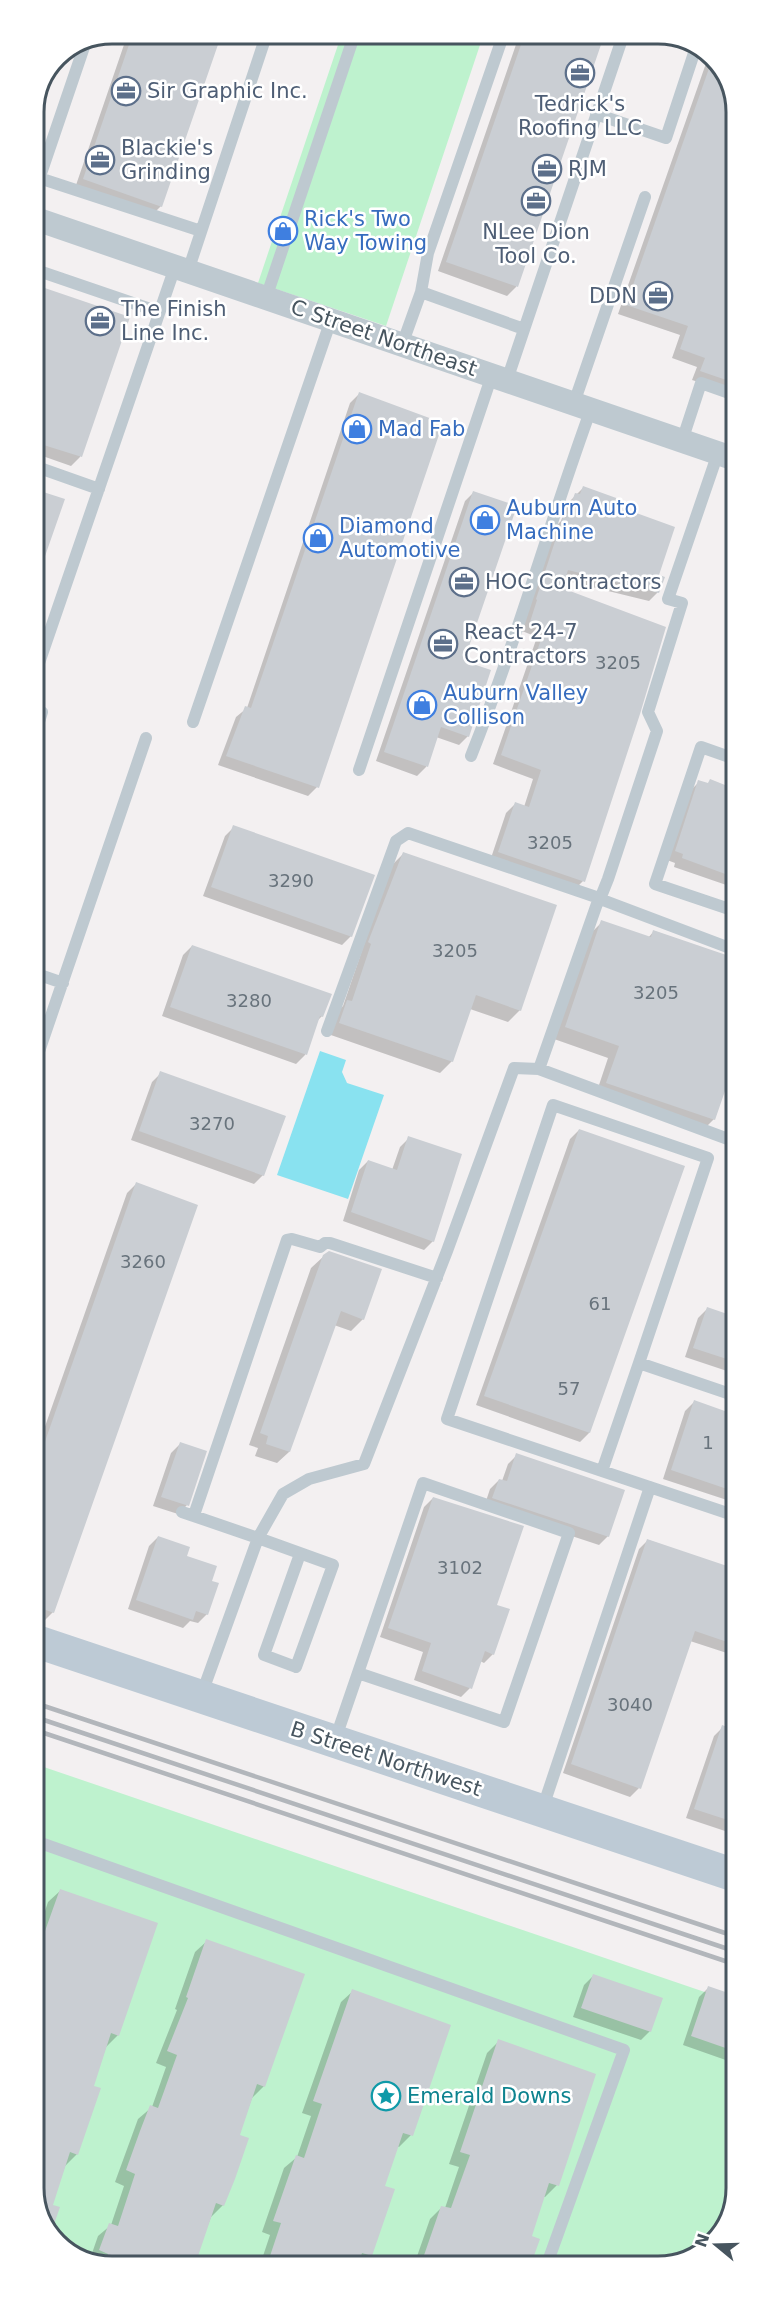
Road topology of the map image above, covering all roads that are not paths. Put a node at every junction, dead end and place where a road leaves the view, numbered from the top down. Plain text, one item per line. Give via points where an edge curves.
1 (264, 43) edge
2 (352, 43) edge
3 (500, 44) edge
4 (620, 44) edge
5 (83, 51) edge
6 (694, 54) edge
7 (596, 114) junction
8 (43, 160) edge
9 (43, 179) edge
10 (645, 197) dead end
11 (43, 221) edge
12 (201, 231) junction
13 (181, 269) junction
14 (43, 272) edge
15 (421, 292) junction
16 (267, 298) junction
17 (159, 312) junction
18 (331, 320) junction
19 (525, 328) junction
20 (402, 345) junction
21 (500, 378) junction
22 (726, 391) edge
23 (583, 406) junction
24 (682, 441) junction
25 (726, 456) edge
26 (43, 469) edge
27 (99, 489) junction
28 (43, 651) edge
29 (193, 722) dead end
30 (146, 738) dead end
31 (471, 756) dead end
32 (726, 756) edge
33 (359, 770) dead end
34 (599, 899) junction
35 (726, 907) edge
36 (726, 947) edge
37 (43, 976) edge
38 (63, 983) junction
39 (327, 1031) dead end
40 (43, 1040) edge
41 (540, 1069) junction
42 (726, 1138) edge
43 (436, 1278) junction
44 (639, 1363) junction
45 (726, 1393) edge
46 (602, 1471) junction
47 (650, 1487) junction
48 (726, 1513) edge
49 (258, 1538) junction
50 (300, 1554) junction
51 (43, 1644) edge
52 (358, 1672) junction
53 (201, 1697) junction
54 (334, 1741) junction
55 (542, 1811) junction
56 (43, 1844) edge
57 (726, 1872) edge
58 (550, 2256) edge

1 - 12 lane
2 - 16 lane
3 - 15 lane via 428,253
4 - 7 lane
5 - 8 lane
6 - 7 lane via 666,138
7 - 19 lane
9 - 12 lane
10 - 23 lane
11 - 13 street, C Street Northeast
12 - 13 lane
13 - 16 street, C Street Northeast
13 - 17 lane
14 - 17 lane
15 - 19 lane
15 - 20 lane
16 - 18 street, C Street Northeast
17 - 27 lane
18 - 20 street, C Street Northeast
18 - 29 lane
19 - 21 lane
20 - 21 street, C Street Northeast
21 - 23 street, C Street Northeast
21 - 33 lane
22 - 24 lane via 701,383
23 - 24 street, C Street Northeast
23 - 31 lane via 562,491 497,690
24 - 25 street, C Street Northeast
25 - 34 lane via 668,599 682,603 648,712 657,731
26 - 27 lane
27 - 28 lane
30 - 38 lane
32 - 35 lane via 701,747 655,884
34 - 36 lane
34 - 39 lane via 408,833 396,841
34 - 41 lane
37 - 38 lane
38 - 40 lane
41 - 42 lane
41 - 43 lane via 514,1068
43 - 49 lane via 364,1464 309,1479 283,1494
43 - 49 lane via 330,1243 320,1247 287,1240 188,1513
44 - 45 lane
44 - 46 lane
44 - 46 lane via 708,1158 553,1106 447,1419
46 - 47 lane
47 - 48 lane
47 - 55 lane
49 - 50 lane
49 - 53 lane
50 - 50 lane via 333,1565 296,1667 264,1655
51 - 53 street, B Street Northwest
52 - 52 lane via 423,1484 568,1533 504,1722
52 - 54 lane
53 - 54 street, B Street Northwest
54 - 55 street, B Street Northwest
55 - 57 street, B Street Northwest
56 - 58 lane via 624,2050

